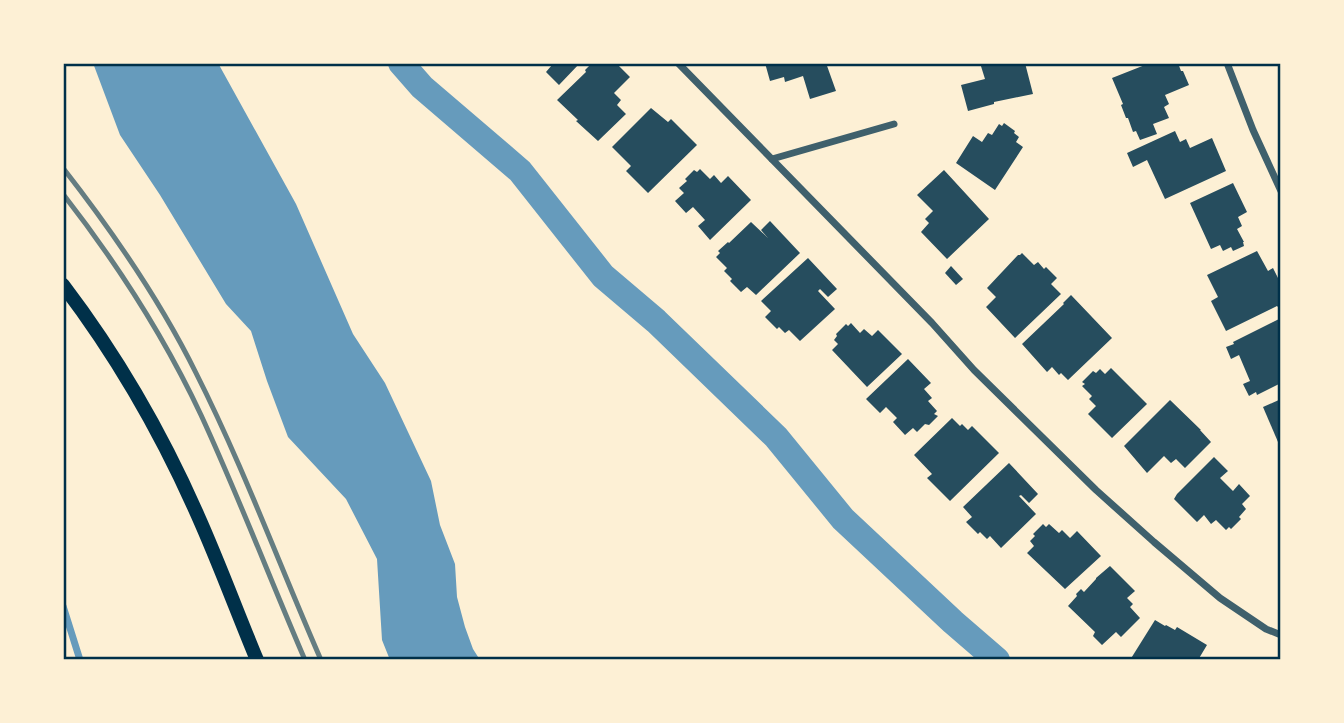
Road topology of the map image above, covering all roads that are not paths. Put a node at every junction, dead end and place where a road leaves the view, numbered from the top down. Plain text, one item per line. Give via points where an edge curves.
1 (678, 63) edge
2 (1227, 63) edge
3 (894, 124) dead end
4 (772, 159) junction
5 (1281, 191) edge
6 (63, 285) edge
7 (1281, 635) edge
8 (257, 660) edge

1 - 4 street
2 - 5 street
3 - 4 street
4 - 7 street via 1096,490 1220,598
6 - 8 main road via 162,440

